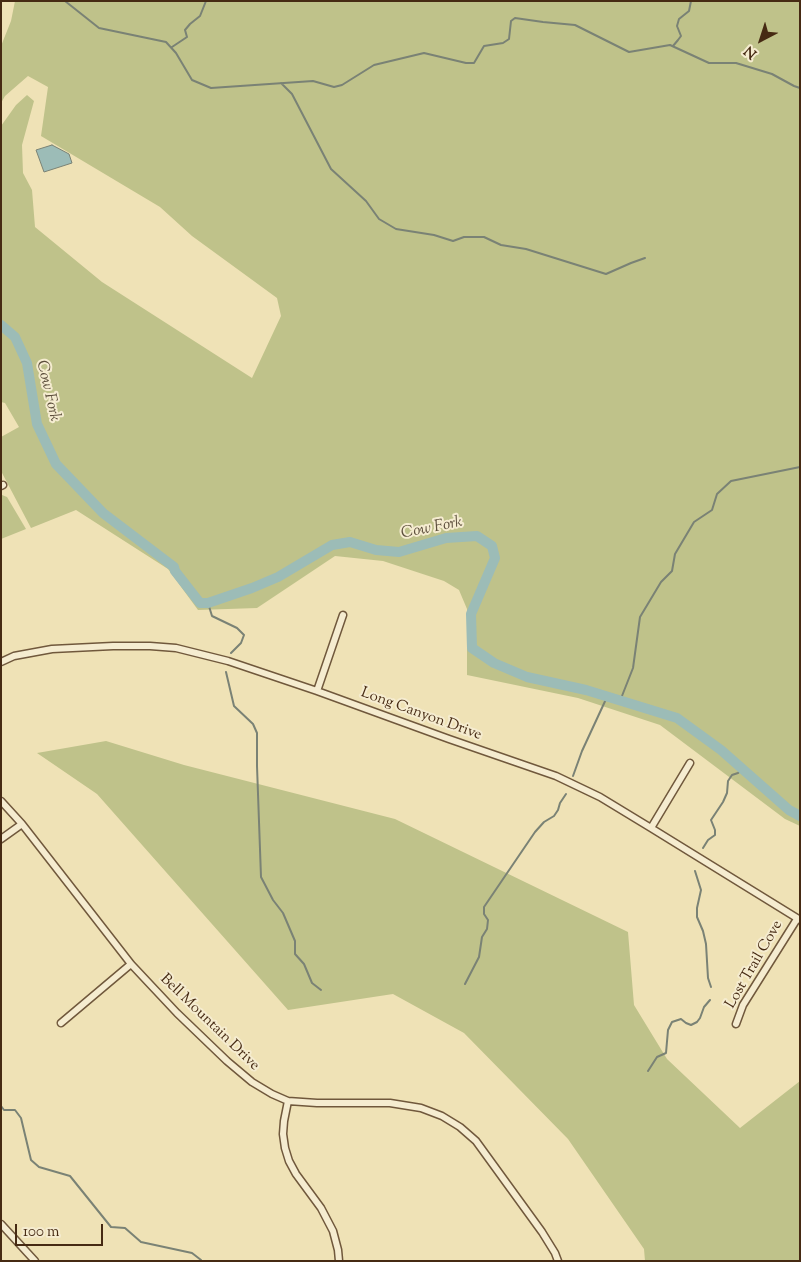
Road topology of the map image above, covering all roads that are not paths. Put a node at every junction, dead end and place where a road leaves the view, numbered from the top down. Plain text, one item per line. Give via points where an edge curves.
1 (343, 615) dead end
2 (1, 662) edge
3 (317, 691) junction
4 (690, 763) dead end
5 (1, 800) edge
6 (22, 824) junction
7 (651, 828) junction
8 (1, 839) edge
9 (798, 919) edge
10 (131, 964) junction
11 (61, 1023) dead end
12 (736, 1024) dead end
13 (288, 1101) junction
14 (1, 1224) edge
15 (35, 1261) edge
16 (339, 1261) edge
17 (558, 1261) edge

1 - 3 street
2 - 3 street, Long Canyon Drive via 14,656 52,649 176,648 228,661
3 - 7 street, Long Canyon Drive via 556,776 600,797
4 - 7 street
5 - 6 street, Bell Mountain Drive
6 - 8 street
6 - 10 street, Bell Mountain Drive
7 - 9 street, Long Canyon Drive
9 - 12 street, Lost Trail Cove via 743,1006
10 - 11 street
10 - 13 street, Bell Mountain Drive via 227,1061 252,1082
13 - 16 street via 283,1134 289,1161 334,1231
13 - 17 street, Bell Mountain Drive via 390,1103 421,1108 442,1116 476,1141 542,1232
14 - 15 street

